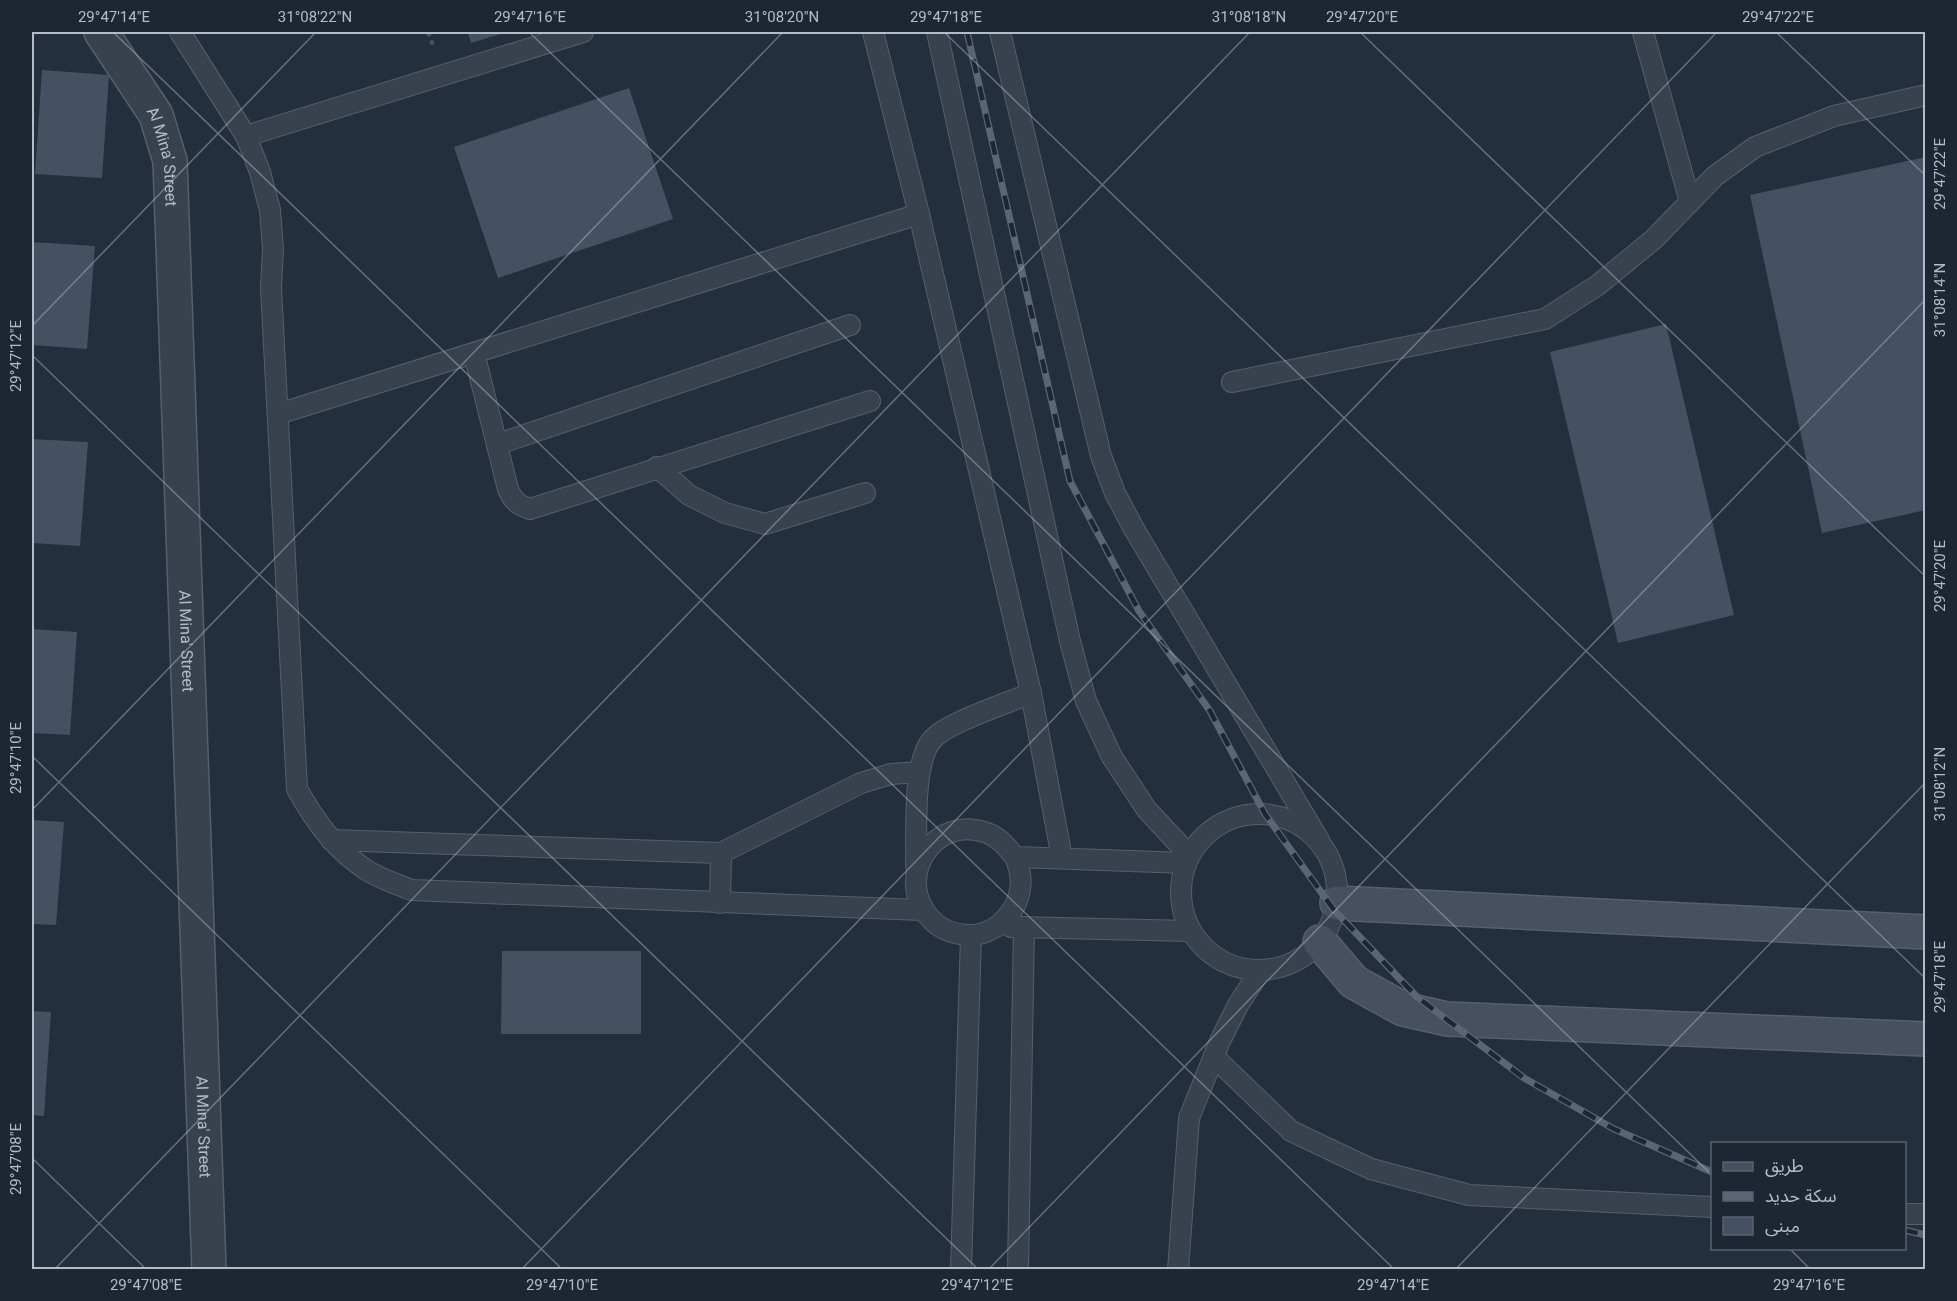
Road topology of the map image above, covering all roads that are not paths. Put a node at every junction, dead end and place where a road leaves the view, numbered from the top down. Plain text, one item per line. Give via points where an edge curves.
1 (101, 32) edge
2 (180, 32) edge
3 (583, 32) edge
4 (873, 32) edge
5 (937, 32) edge
6 (1000, 32) edge
7 (1643, 32) edge
8 (1926, 95) edge
9 (246, 136) junction
10 (1690, 202) junction
11 (919, 214) junction
12 (850, 325) dead end
13 (474, 353) junction
14 (1232, 382) dead end
15 (870, 401) dead end
16 (278, 414) junction
17 (498, 444) junction
18 (657, 468) junction
19 (865, 492) dead end
20 (1031, 693) junction
21 (919, 772) junction
22 (331, 840) junction
23 (1319, 840) junction
24 (721, 853) junction
25 (1015, 856) junction
26 (1062, 858) junction
27 (1188, 859) junction
28 (916, 871) junction
29 (720, 903) junction
30 (1337, 903) junction
31 (922, 910) junction
32 (996, 927) junction
33 (1024, 927) junction
34 (1190, 931) junction
35 (1926, 932) edge
36 (971, 935) junction
37 (1320, 942) junction
38 (1260, 971) junction
39 (1926, 1039) edge
40 (1214, 1057) junction
41 (1711, 1207) edge
42 (1906, 1214) edge
43 (1926, 1214) edge
44 (209, 1269) edge
45 (961, 1269) edge
46 (1018, 1269) edge
47 (1178, 1269) edge

1 - 44 street, Al Mina' Street via 156,115 170,162
2 - 9 lane
3 - 9 lane
4 - 11 lane
5 - 27 lane via 1086,701 1112,758
6 - 23 lane via 1101,456 1115,493
7 - 10 lane
8 - 10 lane via 1834,116 1755,147 1715,176
9 - 16 lane via 270,210
10 - 14 lane via 1654,239 1598,285 1545,319
11 - 13 lane
11 - 20 lane
12 - 17 lane
13 - 16 lane
13 - 17 lane
15 - 18 lane
16 - 22 lane via 297,789
17 - 18 lane via 512,499 530,509
18 - 19 lane via 689,495 725,513 765,524
20 - 21 lane via 946,729 922,755
20 - 26 lane
21 - 24 lane via 891,774 861,783
21 - 28 lane
22 - 24 lane
22 - 29 lane via 368,871 411,890
23 - 27 lane via 1299,824 1275,815 1250,814 1226,821 1205,835
23 - 30 lane via 1331,859
24 - 29 lane
25 - 26 lane
25 - 28 lane via 1003,842 970,829 935,840
25 - 32 lane via 1021,876 1019,896 1011,914
26 - 27 lane
27 - 34 lane via 1180,886 1182,909
28 - 31 lane via 916,891
29 - 31 lane
30 - 35 street
30 - 37 lane
31 - 36 lane via 935,924 952,933
32 - 33 lane
32 - 36 lane
33 - 34 lane
33 - 46 lane
34 - 38 lane via 1219,961 1239,969
36 - 45 lane
37 - 38 lane via 1282,968
37 - 39 street via 1354,982 1403,1009 1447,1019
38 - 40 lane via 1238,1005
40 - 41 lane via 1291,1131 1371,1169 1469,1195
40 - 47 lane via 1189,1118
42 - 43 lane

